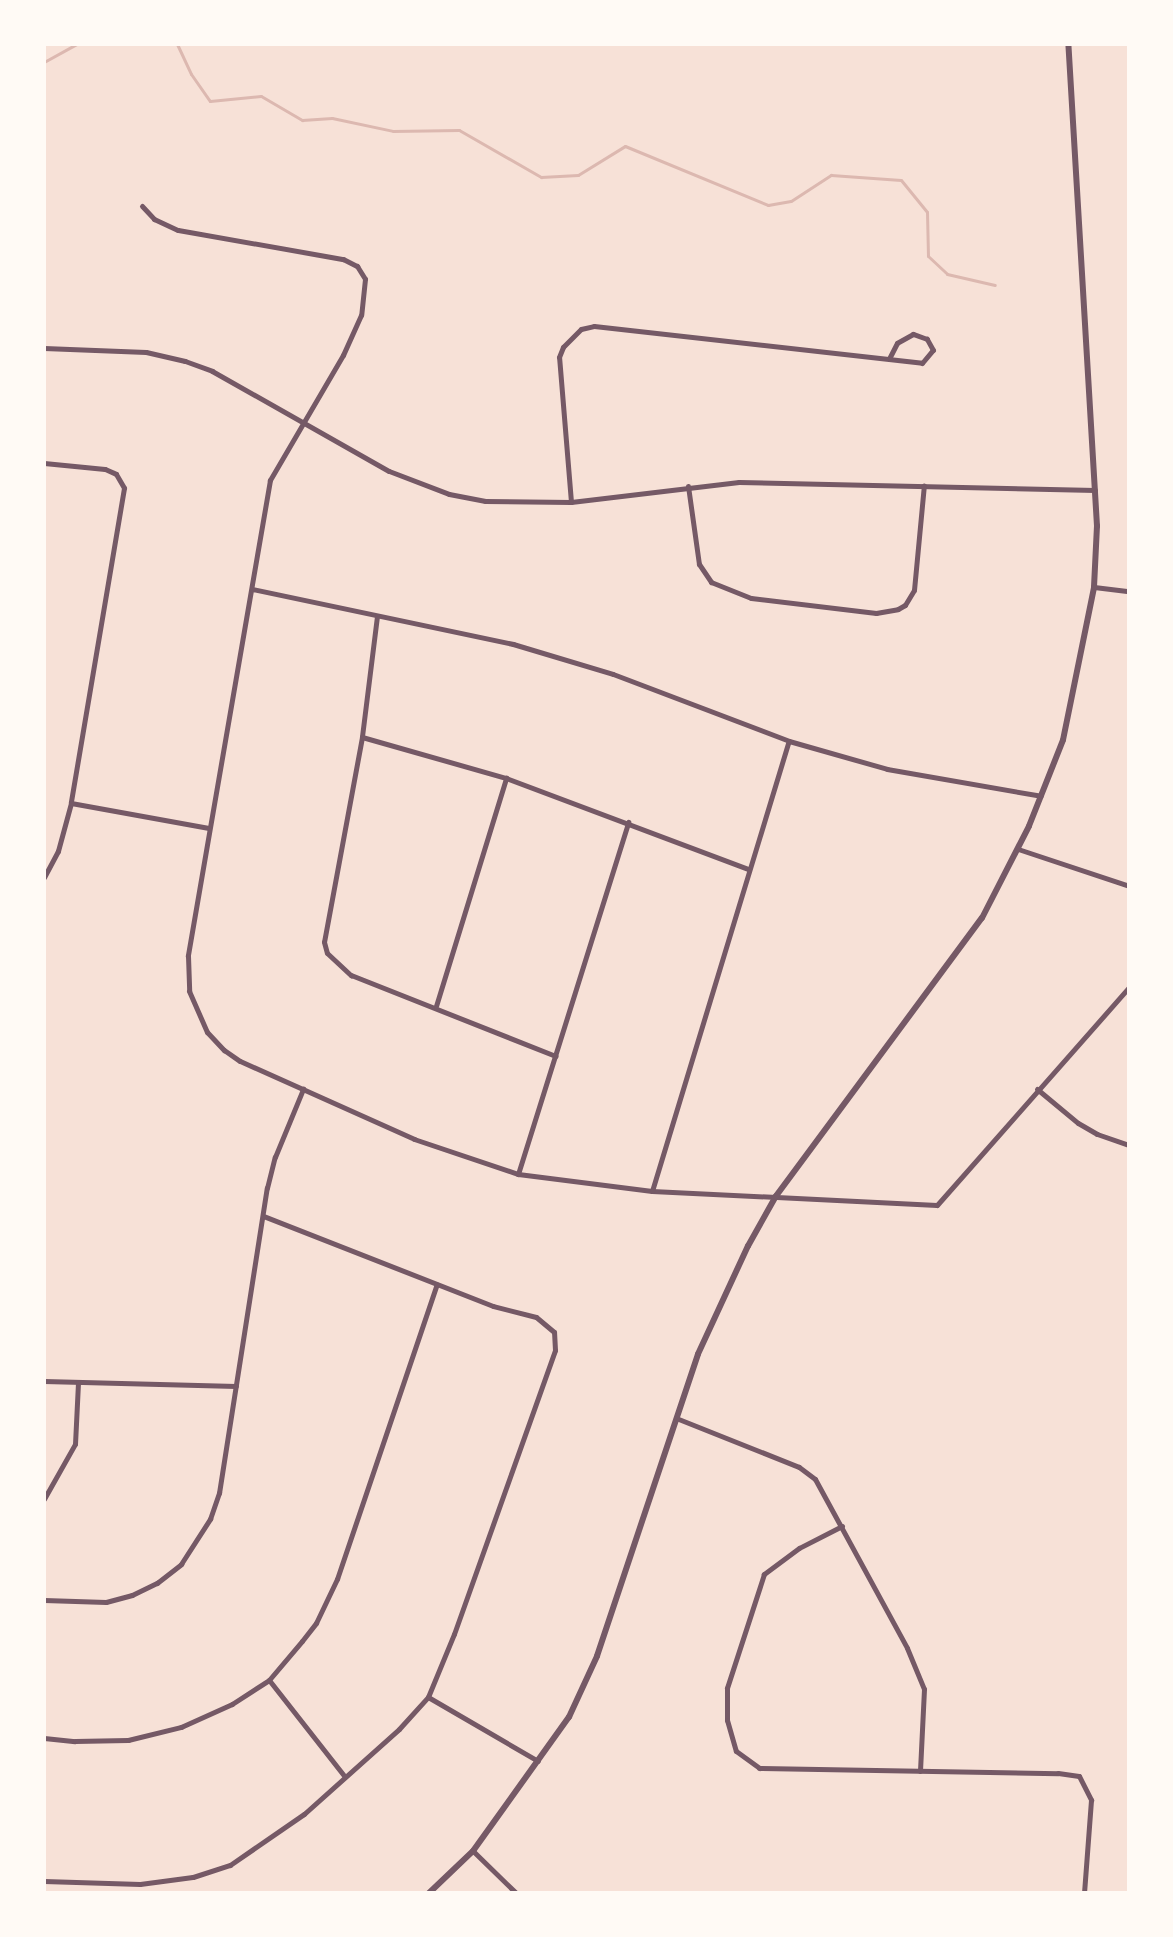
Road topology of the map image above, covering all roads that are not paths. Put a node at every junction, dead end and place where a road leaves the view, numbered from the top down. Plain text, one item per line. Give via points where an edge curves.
1 (1068, 44) edge
2 (142, 206) dead end
3 (44, 348) edge
4 (890, 357) junction
5 (303, 423) junction
6 (44, 463) edge
7 (924, 485) junction
8 (688, 486) junction
9 (1095, 490) junction
10 (571, 502) junction
11 (1094, 587) junction
12 (252, 589) junction
13 (1129, 591) edge
14 (377, 616) junction
15 (362, 737) junction
16 (789, 741) junction
17 (506, 778) junction
18 (1041, 796) junction
19 (71, 803) junction
20 (628, 822) junction
21 (209, 828) junction
22 (1018, 849) junction
23 (748, 869) junction
24 (44, 877) edge
25 (1129, 886) edge
26 (1129, 987) edge
27 (436, 1006) junction
28 (556, 1056) junction
29 (303, 1089) junction
30 (1037, 1089) junction
31 (1129, 1145) edge
32 (518, 1174) junction
33 (652, 1191) junction
34 (776, 1196) junction
35 (263, 1216) junction
36 (437, 1284) junction
37 (44, 1381) edge
38 (78, 1383) junction
39 (236, 1386) junction
40 (676, 1418) junction
41 (44, 1499) edge
42 (842, 1526) junction
43 (44, 1600) edge
44 (269, 1680) junction
45 (428, 1697) junction
46 (44, 1738) edge
47 (539, 1762) junction
48 (920, 1771) junction
49 (345, 1777) junction
50 (473, 1851) junction
51 (44, 1881) edge
52 (53, 1882) junction
53 (52, 1893) edge
54 (429, 1893) edge
55 (516, 1893) edge
56 (1084, 1893) edge

1 - 9 street
2 - 5 street via 154,219 178,230 343,259 357,266 365,279 361,315
3 - 5 street via 132,351 185,361
4 - 4 street via 922,363 933,350 927,339 913,334 897,343
4 - 10 street via 594,326 581,329 559,357
5 - 10 street via 389,471 452,495 509,504
5 - 12 street via 270,480
6 - 19 street via 105,469 116,474 124,488
7 - 8 street
7 - 8 street via 914,590 898,609 876,613 751,598 719,588 699,564
7 - 9 street
8 - 10 street
9 - 11 street
11 - 13 street
11 - 18 street via 1063,740
12 - 14 street
12 - 21 street
14 - 15 street
14 - 16 street via 513,644 613,674
15 - 17 street
15 - 27 street via 326,928 327,953 351,975
16 - 18 street via 887,769
16 - 23 street
17 - 20 street
17 - 27 street
18 - 22 street
19 - 21 street
19 - 24 street via 58,851
20 - 23 street
20 - 28 street
21 - 29 street via 188,956 189,991 207,1032 224,1050
22 - 25 street
22 - 34 street via 974,930
23 - 33 street
26 - 30 street
27 - 28 street
28 - 32 street
29 - 32 street via 414,1139
29 - 35 street via 275,1157
30 - 31 street via 1078,1123
30 - 34 street via 937,1205
32 - 33 street
33 - 34 street
34 - 40 street via 718,1306
35 - 36 street
35 - 39 street
36 - 44 street via 337,1579 316,1623
36 - 45 street via 536,1317 554,1332 555,1350
37 - 38 street
38 - 39 street
38 - 41 street via 75,1444
39 - 43 street via 219,1493 210,1519 181,1564 157,1583 106,1602
40 - 42 street via 799,1467 815,1479
40 - 47 street via 597,1656 569,1717
42 - 48 street via 924,1689
42 - 48 street via 764,1574 727,1688 727,1720 736,1751 759,1768
44 - 46 street via 181,1727 128,1740
44 - 49 street
45 - 47 street
45 - 49 street
47 - 50 street
48 - 56 street via 1079,1776 1091,1800
49 - 52 street via 268,1842 230,1865 193,1877 140,1884
50 - 54 street
50 - 55 street
51 - 52 street
52 - 53 street

